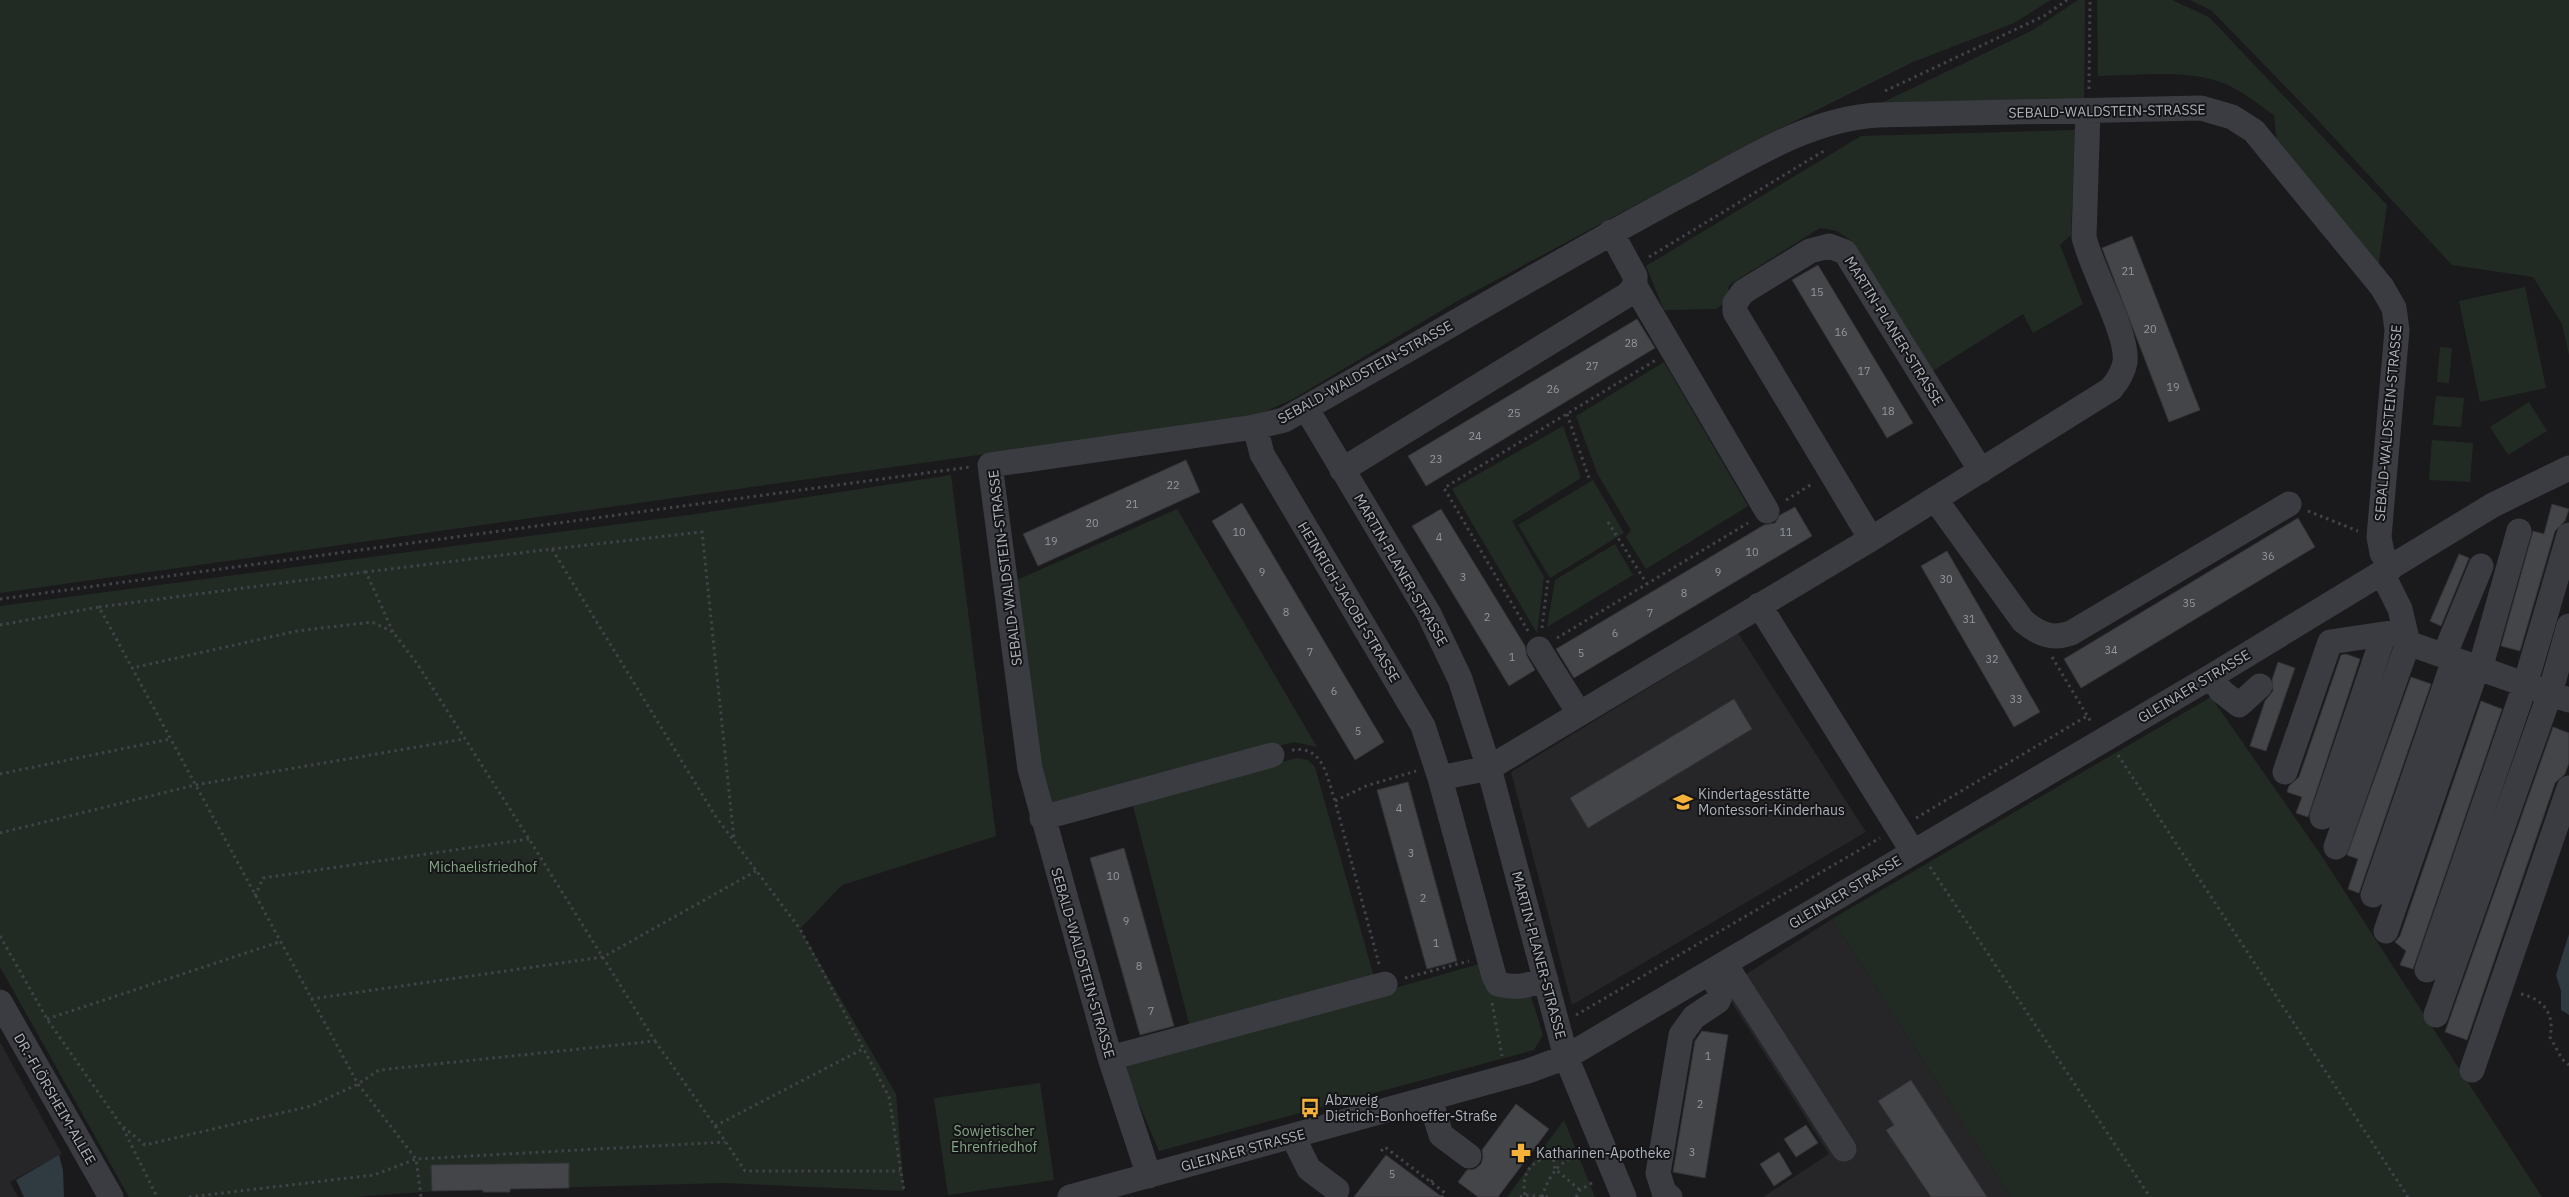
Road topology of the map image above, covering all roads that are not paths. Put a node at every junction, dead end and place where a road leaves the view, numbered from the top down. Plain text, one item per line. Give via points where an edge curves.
1 (2088, 111) junction
2 (1612, 232) junction
3 (1633, 277) junction
4 (1306, 408) junction
5 (1255, 428) junction
6 (2569, 468) edge
7 (1342, 470) junction
8 (1982, 471) junction
9 (1935, 499) junction
10 (2289, 504) road end
11 (1767, 511) road end
12 (2519, 530) dead end
13 (2569, 535) edge
14 (1871, 539) junction
15 (2482, 566) dead end
16 (2387, 570) junction
17 (1759, 605) junction
18 (2569, 626) edge
19 (2399, 636) junction
20 (1539, 649) road end
21 (2449, 658) junction
22 (2479, 668) junction
23 (2212, 676) junction
24 (2525, 684) junction
25 (2260, 686) dead end
26 (2559, 696) edge
27 (1580, 713) junction
28 (1272, 755) road end
29 (1489, 768) junction
30 (1438, 772) junction
31 (2285, 772) dead end
32 (2569, 788) edge
33 (2322, 817) dead end
34 (1042, 818) junction
35 (2336, 847) dead end
36 (1913, 852) junction
37 (2373, 895) dead end
38 (2386, 931) dead end
39 (1718, 968) junction
40 (2427, 970) dead end
41 (1546, 980) junction
42 (1385, 984) road end
43 (0, 1002) edge
44 (2436, 1015) dead end
45 (1566, 1056) junction
46 (1110, 1058) junction
47 (2472, 1070) dead end
48 (1430, 1099) junction
49 (1293, 1137) junction
50 (1844, 1149) dead end
51 (1469, 1156) dead end
52 (1149, 1176) junction
53 (1337, 1190) dead end
54 (1080, 1196) edge
55 (111, 1197) edge
56 (1624, 1197) edge
57 (1670, 1197) edge

1 - 2 street, SEBALD-WALDSTEIN-STRASSE via 1878,115 1836,120 1762,153
1 - 8 street via 2084,237 2088,256 2124,341 2125,361 2120,378 2111,389
1 - 16 street, SEBALD-WALDSTEIN-STRASSE via 2201,108 2220,112 2245,125 2262,140 2388,297 2394,308 2397,330 2379,537
2 - 3 street
2 - 4 street, SEBALD-WALDSTEIN-STRASSE
3 - 7 street via 1627,295
3 - 11 street
4 - 5 street, SEBALD-WALDSTEIN-STRASSE via 1284,420
4 - 7 street, MARTIN-PLANER-STRASSE
5 - 30 street, HEINRICH-JACOBI-STRASSE via 1262,454 1423,726
5 - 34 street, SEBALD-WALDSTEIN-STRASSE via 990,465 1030,769
6 - 16 street, GLEINAER STRASSE via 2493,505
7 - 29 street, MARTIN-PLANER-STRASSE via 1441,638 1460,679
8 - 9 street
8 - 14 street, MARTIN-PLANER-STRASSE via 1845,252 1829,246 1810,250 1743,292 1735,304 1735,312
9 - 10 street via 2024,622 2043,635 2060,637 2071,634
9 - 14 street
12 - 22 street
13 - 24 street
14 - 17 street
15 - 21 street
16 - 19 street, SEBALD-WALDSTEIN-STRASSE via 2400,609
16 - 23 street, GLEINAER STRASSE
17 - 27 street
17 - 36 street
18 - 26 street
19 - 21 street
19 - 31 street via 2330,642
19 - 33 street
19 - 35 street
20 - 27 street
21 - 22 street
21 - 37 street
22 - 24 street
22 - 38 street
23 - 25 street via 2221,691 2239,705
23 - 36 street, GLEINAER STRASSE
24 - 26 street
24 - 40 street
26 - 44 street
27 - 29 street
28 - 34 street
29 - 30 street
29 - 41 street, MARTIN-PLANER-STRASSE
30 - 41 street, HEINRICH-JACOBI-STRASSE via 1498,984 1521,988
32 - 47 street
34 - 46 street, SEBALD-WALDSTEIN-STRASSE
36 - 39 street, GLEINAER STRASSE
39 - 45 street, GLEINAER STRASSE
39 - 50 street
39 - 57 street via 1721,993 1718,1001 1694,1017 1681,1035 1658,1173 1664,1192
41 - 45 street, MARTIN-PLANER-STRASSE
42 - 46 street
43 - 55 street, DR.-FLÖRSHEIM-ALLEE
45 - 48 street, GLEINAER STRASSE
45 - 56 street, MARTIN-PLANER-STRASSE
46 - 52 street, SEBALD-WALDSTEIN-STRASSE
48 - 49 street, GLEINAER STRASSE
48 - 51 street via 1441,1134
49 - 52 street, GLEINAER STRASSE
49 - 53 street via 1308,1169
52 - 54 street, GLEINAER STRASSE

